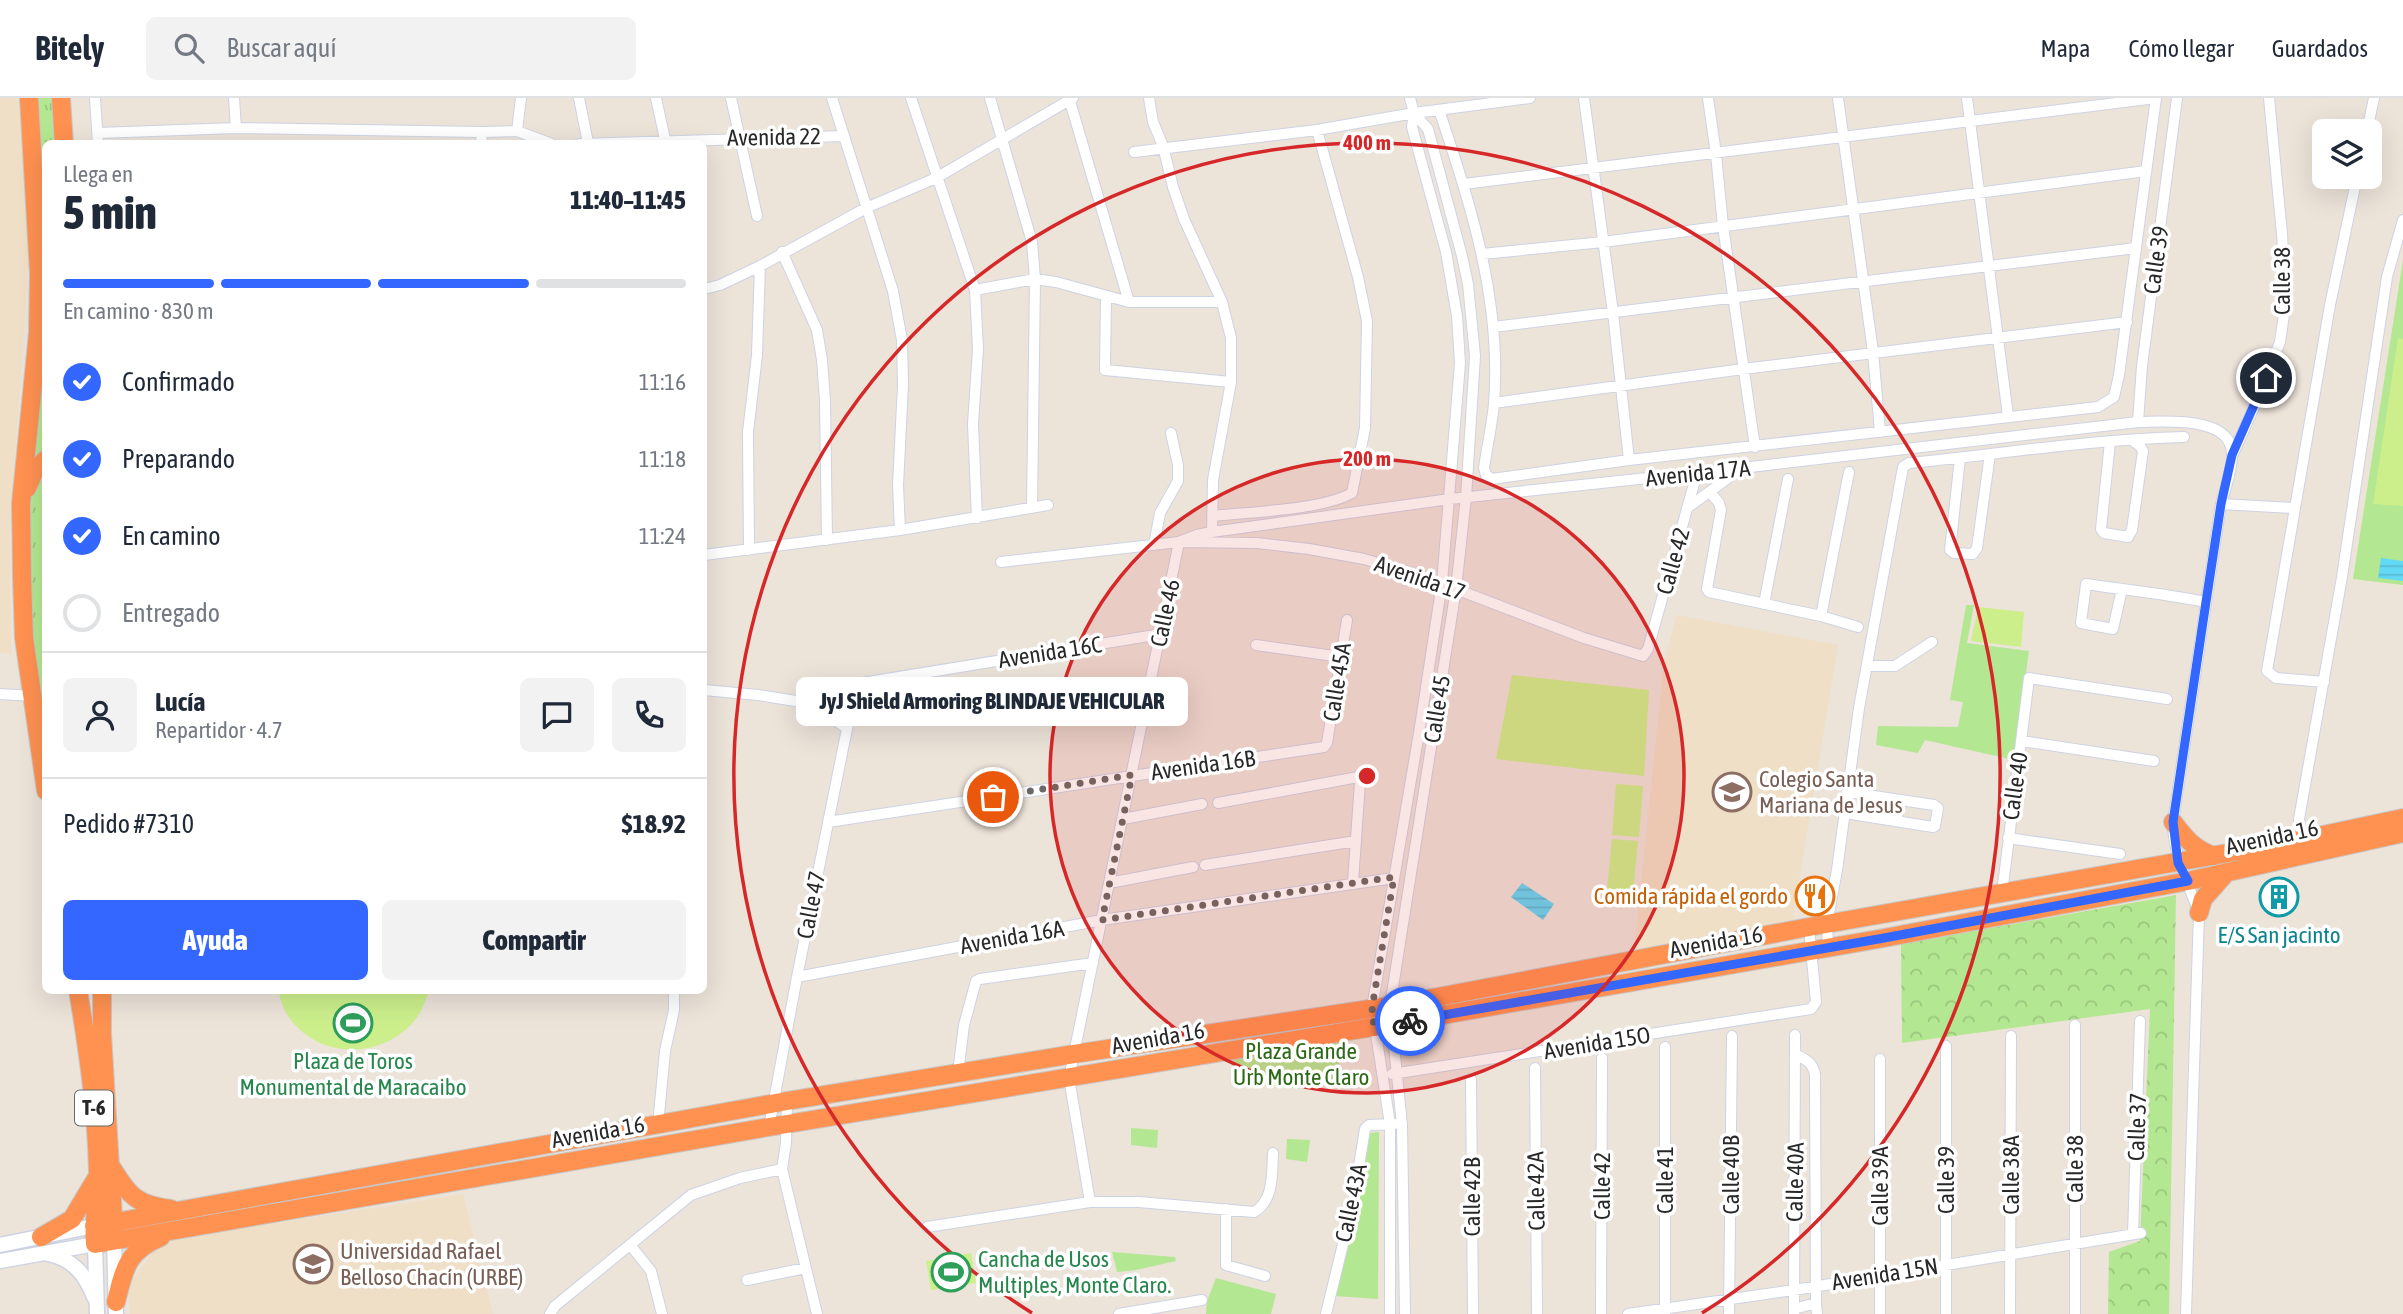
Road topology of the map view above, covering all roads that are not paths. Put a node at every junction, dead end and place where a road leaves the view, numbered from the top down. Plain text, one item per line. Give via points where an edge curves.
1 (29, 98) edge
2 (61, 98) edge
3 (95, 98) edge
4 (234, 98) edge
5 (521, 98) edge
6 (579, 98) edge
7 (656, 98) edge
8 (731, 98) edge
9 (832, 98) edge
10 (911, 98) edge
11 (990, 98) edge
12 (1071, 98) edge
13 (1149, 98) edge
14 (1410, 98) edge
15 (1530, 98) edge
16 (1584, 98) edge
17 (1708, 98) edge
18 (1838, 98) edge
19 (1966, 98) edge
20 (2157, 98) edge
21 (2177, 98) edge
22 (2269, 98) edge
23 (2374, 98) edge
24 (1439, 110) junction
25 (1414, 113) junction
26 (2370, 119) edge
27 (1969, 121) junction
28 (236, 128) junction
29 (1317, 130) junction
30 (517, 131) junction
31 (844, 136) junction
32 (1844, 137) junction
33 (98, 138) edge
34 (482, 138) edge
35 (740, 138) junction
36 (64, 140) edge
37 (541, 140) edge
38 (587, 140) edge
39 (665, 140) edge
40 (702, 140) edge
41 (1002, 141) junction
42 (1163, 146) junction
43 (1134, 152) dead end
44 (1716, 154) junction
45 (1593, 167) junction
46 (2146, 171) junction
47 (936, 178) junction
48 (1464, 184) junction
49 (2354, 189) edge
50 (1979, 192) junction
51 (866, 208) junction
52 (1853, 208) junction
53 (757, 216) dead end
54 (2403, 220) edge
55 (1723, 226) junction
56 (1603, 242) junction
57 (2136, 248) junction
58 (782, 252) junction
59 (1482, 254) junction
60 (1988, 265) junction
61 (760, 266) junction
62 (1035, 279) junction
63 (1863, 282) junction
64 (707, 288) edge
65 (975, 290) junction
66 (1106, 296) junction
67 (1734, 297) junction
68 (1129, 302) junction
69 (1222, 302) junction
70 (1613, 313) junction
71 (2127, 322) junction
72 (1493, 327) junction
73 (1998, 338) junction
74 (1873, 352) junction
75 (1742, 369) junction
76 (1231, 382) junction
77 (1621, 386) junction
78 (1494, 403) junction
79 (2008, 416) junction
80 (2138, 422) junction
81 (1880, 432) junction
82 (1171, 433) dead end
83 (2184, 437) dead end
84 (2131, 440) junction
85 (2110, 442) junction
86 (1755, 447) junction
87 (1990, 454) junction
88 (2232, 455) junction
89 (1960, 458) junction
90 (1629, 460) junction
91 (42, 462) edge
92 (1742, 468) junction
93 (1849, 472) dead end
94 (1697, 473) junction
95 (1788, 479) dead end
96 (1710, 492) junction
97 (1466, 497) junction
98 (1450, 499) junction
99 (21, 503) junction
100 (2221, 504) junction
101 (1048, 505) dead end
102 (1032, 508) junction
103 (1688, 508) junction
104 (2294, 508) junction
105 (1213, 516) junction
106 (977, 518) junction
107 (900, 530) junction
108 (1212, 532) junction
109 (827, 540) junction
110 (1179, 542) junction
111 (1154, 545) junction
112 (749, 550) junction
113 (707, 555) edge
114 (1002, 562) dead end
115 (1442, 583) junction
116 (1456, 589) junction
117 (2122, 589) junction
118 (2206, 602) junction
119 (1763, 604) junction
120 (1821, 616) junction
121 (1348, 620) dead end
122 (1858, 627) dead end
123 (1161, 634) junction
124 (1932, 642) dead end
125 (1256, 645) dead end
126 (1647, 649) joint
127 (1341, 657) junction
128 (1868, 666) junction
129 (2324, 682) junction
130 (856, 684) junction
131 (707, 690) edge
132 (0, 694) edge
133 (33, 696) junction
134 (2167, 699) dead end
135 (808, 703) junction
136 (847, 728) junction
137 (41, 731) edge
138 (2022, 741) junction
139 (1327, 743) joint
140 (2154, 761) dead end
141 (1132, 775) junction
142 (1847, 792) junction
143 (1901, 800) junction
144 (1218, 803) dead end
145 (1202, 804) dead end
146 (1845, 813) junction
147 (2403, 818) edge
148 (1123, 819) junction
149 (1896, 821) junction
150 (828, 822) junction
151 (2173, 822) junction
152 (2403, 833) edge
153 (2008, 838) junction
154 (2305, 839) junction
155 (1356, 841) junction
156 (2120, 854) dead end
157 (2214, 856) junction
158 (2178, 863) junction
159 (1205, 866) dead end
160 (1193, 867) dead end
161 (2227, 872) junction
162 (1394, 877) junction
163 (2188, 881) junction
164 (1353, 882) junction
165 (1110, 883) junction
166 (2002, 893) junction
167 (2199, 913) junction
168 (1102, 920) junction
169 (1818, 926) junction
170 (1820, 949) junction
171 (1093, 963) junction
172 (797, 977) junction
173 (79, 994) edge
174 (102, 994) edge
175 (674, 994) edge
176 (1381, 1007) junction
177 (2140, 1021) dead end
178 (2076, 1024) dead end
179 (1382, 1025) junction
180 (1795, 1035) dead end
181 (1732, 1036) dead end
182 (2011, 1036) dead end
183 (1946, 1046) dead end
184 (1665, 1047) dead end
185 (1074, 1054) junction
186 (1797, 1055) junction
187 (1602, 1058) dead end
188 (1880, 1059) dead end
189 (1535, 1068) dead end
190 (958, 1073) junction
191 (1397, 1074) junction
192 (1382, 1076) junction
193 (1069, 1078) junction
194 (1471, 1079) dead end
195 (779, 1103) junction
196 (1390, 1124) junction
197 (658, 1125) junction
198 (1402, 1125) junction
199 (778, 1126) junction
200 (1273, 1153) dead end
201 (1796, 1165) junction
202 (1814, 1165) junction
203 (782, 1169) junction
204 (104, 1170) junction
205 (1090, 1202) junction
206 (1226, 1209) junction
207 (182, 1220) junction
208 (927, 1227) dead end
209 (114, 1232) junction
210 (2137, 1234) joint
211 (94, 1235) junction
212 (2075, 1243) junction
213 (0, 1245) edge
214 (42, 1245) junction
215 (631, 1246) junction
216 (2011, 1253) junction
217 (0, 1261) edge
218 (1946, 1265) junction
219 (806, 1268) junction
220 (1265, 1276) dead end
221 (1880, 1277) junction
222 (747, 1280) dead end
223 (1818, 1285) junction
224 (1794, 1290) junction
225 (1202, 1300) dead end
226 (1730, 1300) junction
227 (97, 1308) edge
228 (116, 1308) edge
229 (1816, 1309) edge
230 (1794, 1311) edge
231 (1665, 1312) edge
232 (550, 1314) edge
233 (662, 1314) edge
234 (817, 1314) edge
235 (1119, 1314) edge
236 (1326, 1314) edge
237 (1390, 1314) edge
238 (1405, 1314) edge
239 (1473, 1314) edge
240 (1537, 1314) edge
241 (1601, 1314) edge
242 (1628, 1314) edge
243 (1729, 1314) edge
244 (1880, 1314) edge
245 (1946, 1314) edge
246 (2010, 1314) edge
247 (2075, 1314) edge
248 (2186, 1314) edge

1 - 99 highway via 39,274
2 - 36 highway
3 - 33 street
4 - 28 street
5 - 30 street
6 - 38 street
7 - 39 street
8 - 35 street
9 - 31 street
10 - 47 street
11 - 41 street
12 - 41 street
12 - 68 street
13 - 42 street
14 - 25 street, Calle 45
15 - 24 street
16 - 45 street
17 - 44 street
18 - 32 street
19 - 27 street
20 - 27 street
20 - 46 street
21 - 80 street, Calle 39
22 - 88 street, Calle 38 via 2286,301 2280,342
23 - 26 street
24 - 25 street
24 - 48 street
25 - 29 street
25 - 97 street, Calle 45 via 1428,129 1468,284 1475,356
25 - 98 street, Calle 45 via 1412,127 1446,252 1457,316 1460,363
27 - 32 street
27 - 50 street
28 - 33 street
28 - 34 street
29 - 42 street
29 - 105 street via 1367,321 1365,428 1352,493 1322,503
30 - 34 street
30 - 37 street
31 - 35 street, Avenida 22
31 - 51 street
32 - 44 street
32 - 52 street
35 - 40 street, Avenida 22
35 - 53 street
41 - 47 street
41 - 62 street via 1032,242
42 - 43 street
42 - 69 street via 1184,219
44 - 45 street
44 - 55 street
45 - 48 street
45 - 56 street
46 - 50 street
46 - 57 street
47 - 51 street
47 - 65 street
48 - 59 street
49 - 104 street
50 - 52 street
50 - 60 street
51 - 58 street
51 - 107 street via 893,291 902,340
52 - 55 street
52 - 63 street
54 - 129 street via 2387,277
55 - 56 street
55 - 67 street
56 - 59 street
56 - 70 street
57 - 60 street
57 - 71 street
58 - 61 street
58 - 109 street via 817,330 822,360
59 - 72 street
60 - 63 street
60 - 73 street
61 - 64 street
61 - 112 street via 748,432
62 - 65 street
62 - 66 street
62 - 102 street
63 - 67 street
63 - 74 street
65 - 106 street
66 - 68 street
66 - 76 street via 1105,370
67 - 70 street
67 - 75 street
68 - 69 street
69 - 76 street via 1231,338
70 - 72 street
70 - 77 street
71 - 73 street
71 - 79 street via 2114,397 2098,407
72 - 78 street
73 - 74 street
73 - 79 street
74 - 75 street
74 - 81 street
75 - 77 street
75 - 86 street
76 - 105 street via 1213,480
77 - 78 street
77 - 90 street
78 - 90 street via 1484,468 1492,479
79 - 81 street
80 - 88 street, Avenida 17A via 2184,422 2218,430
80 - 92 street, Avenida 17A
81 - 86 street
82 - 111 street via 1178,481 1160,513
83 - 84 street
84 - 85 street
84 - 85 street via 2143,451 2128,537 2101,530
85 - 87 street
86 - 90 street
87 - 89 street
87 - 89 street via 1973,554 1950,550
88 - 100 street, Calle 38
89 - 128 street via 1903,467
91 - 99 highway
92 - 94 street, Avenida 17A
92 - 96 street
93 - 120 street
94 - 97 street, Avenida 17A
94 - 103 street, Calle 42
95 - 119 street
96 - 103 street
96 - 119 street via 1721,510 1707,589
97 - 98 street, Avenida 17A
97 - 116 street, Calle 45
98 - 108 street, Avenida 17A
98 - 115 street, Calle 45
99 - 133 highway via 24,639
100 - 104 street
100 - 118 street, Calle 38
101 - 102 street
102 - 106 street
103 - 126 street, Calle 42
104 - 129 street via 2267,671 2276,678
105 - 108 street
106 - 107 street
107 - 109 street
108 - 110 street, Avenida 17A
109 - 112 street
110 - 111 street
110 - 115 street, Avenida 17 via 1309,549 1364,559
110 - 123 street, Calle 46
111 - 114 street
112 - 113 street
115 - 116 street, Avenida 17
115 - 162 street, Calle 45
116 - 126 street, Avenida 17 via 1640,656
116 - 176 street, Calle 45
117 - 117 street via 2086,584 2081,623 2113,629
117 - 118 street
118 - 151 street, Calle 38
119 - 120 street
120 - 122 street
121 - 127 street, Calle 45A
123 - 130 street, Avenida 16C
123 - 141 street, Calle 46
124 - 128 street via 1895,666
125 - 127 street
127 - 139 street, Calle 45A
128 - 142 street
129 - 154 street via 2299,818
130 - 135 street, Avenida 16C
130 - 136 street, Calle 47
131 - 135 street
132 - 133 street
133 - 137 highway
134 - 138 street, Calle 40 via 2029,678
135 - 136 street
136 - 150 street, Calle 47
138 - 140 street
138 - 153 street, Calle 40
139 - 141 street, Avenida 16B via 1319,748
141 - 148 street, Calle 46
141 - 150 street, Avenida 16B
142 - 143 street
142 - 146 street
143 - 149 street
143 - 149 street via 1936,806 1935,826
144 - 155 street via 1358,777
145 - 148 street
146 - 149 street
146 - 169 street via 1832,905
147 - 154 highway, Avenida 16
148 - 165 street, Calle 46
150 - 172 street, Calle 47
151 - 157 highway via 2188,842
151 - 158 street, Calle 38
152 - 161 highway, Avenida 16
153 - 156 street
153 - 166 street, Calle 40
154 - 157 highway, Avenida 16
155 - 159 street
155 - 164 street
157 - 158 highway, Avenida 16
158 - 163 street
158 - 166 highway, Avenida 16
160 - 165 street
161 - 163 highway, Avenida 16
161 - 167 highway via 2203,899
162 - 164 street, Avenida 16A
162 - 176 street, Calle 45
163 - 167 street
163 - 170 highway, Avenida 16
164 - 168 street, Avenida 16A
165 - 168 street, Calle 46
166 - 169 highway, Avenida 16
167 - 248 street
168 - 171 street, Calle 46
168 - 172 street, Avenida 16A
169 - 170 street
169 - 170 street
169 - 176 highway, Avenida 16
170 - 179 highway, Avenida 16
170 - 191 street, Avenida 15O via 1816,1002 1811,1009
171 - 185 street, Calle 46
171 - 190 street via 976,981
172 - 195 street, Calle 47
173 - 204 highway, T-6
174 - 204 highway, T-6
175 - 197 street
176 - 179 street, Calle 45
176 - 179 street, Calle 45
176 - 185 highway, Avenida 16
177 - 210 street, Calle 37
178 - 212 street, Calle 38
179 - 191 street, Calle 45
179 - 192 street, Calle 45
179 - 193 highway, Avenida 16
180 - 186 street, Calle 40A
181 - 226 street, Calle 40B
182 - 216 street, Calle 38A
183 - 218 street, Calle 39
184 - 231 street, Calle 41
185 - 190 highway, Avenida 16
185 - 193 street, Calle 46
186 - 201 street, Calle 40A
186 - 202 street, Calle 40A via 1809,1061 1815,1075
187 - 241 street, Calle 42
188 - 221 street, Calle 39A
189 - 240 street, Calle 42A
190 - 195 highway, Avenida 16
191 - 192 street, Avenida 15O
191 - 198 street, Calle 45
192 - 196 street, Calle 45
193 - 199 highway, Avenida 16
193 - 205 street
194 - 239 street, Calle 42B
195 - 197 highway, Avenida 16
195 - 199 street, Calle 47
195 - 199 street
196 - 198 street
196 - 236 street, Calle 43A via 1365,1129 1353,1203
196 - 237 street, Calle 45
197 - 207 highway, Avenida 16
198 - 238 street, Calle 45
199 - 203 street
199 - 207 highway, Avenida 16
200 - 206 street via 1271,1187 1258,1210
201 - 202 street
201 - 224 street, Calle 40A
202 - 223 street, Calle 40A
203 - 215 street via 691,1195
203 - 219 street
204 - 207 highway via 138,1199
204 - 209 highway, T-6
204 - 211 highway, T-6
204 - 214 highway via 72,1219
205 - 206 street
205 - 208 street
206 - 220 street via 1226,1265
207 - 209 highway, Avenida 16
207 - 228 highway via 132,1256 122,1276
209 - 211 highway, Avenida 16
209 - 228 main road
210 - 212 street, Avenida 15N
211 - 214 main road, Avenida 16
211 - 227 main road
212 - 216 street, Avenida 15N
212 - 247 street, Calle 38
213 - 214 main road, Avenida 16
214 - 217 main road, Avenida 16
214 - 227 main road via 78,1267
215 - 232 street
215 - 233 street via 651,1271
216 - 218 street, Avenida 15N
216 - 246 street, Calle 38A
218 - 221 street, Avenida 15N
218 - 245 street, Calle 39
219 - 222 street
219 - 234 street
221 - 223 street, Avenida 15N
221 - 244 street, Calle 39A
223 - 224 street, Avenida 15N
223 - 229 street, Calle 40A
224 - 226 street, Avenida 15N
224 - 230 street, Calle 40A
225 - 235 street
226 - 231 street, Avenida 15N
226 - 243 street, Calle 40B
229 - 230 street, Calle 40A
231 - 242 street, Avenida 15N

